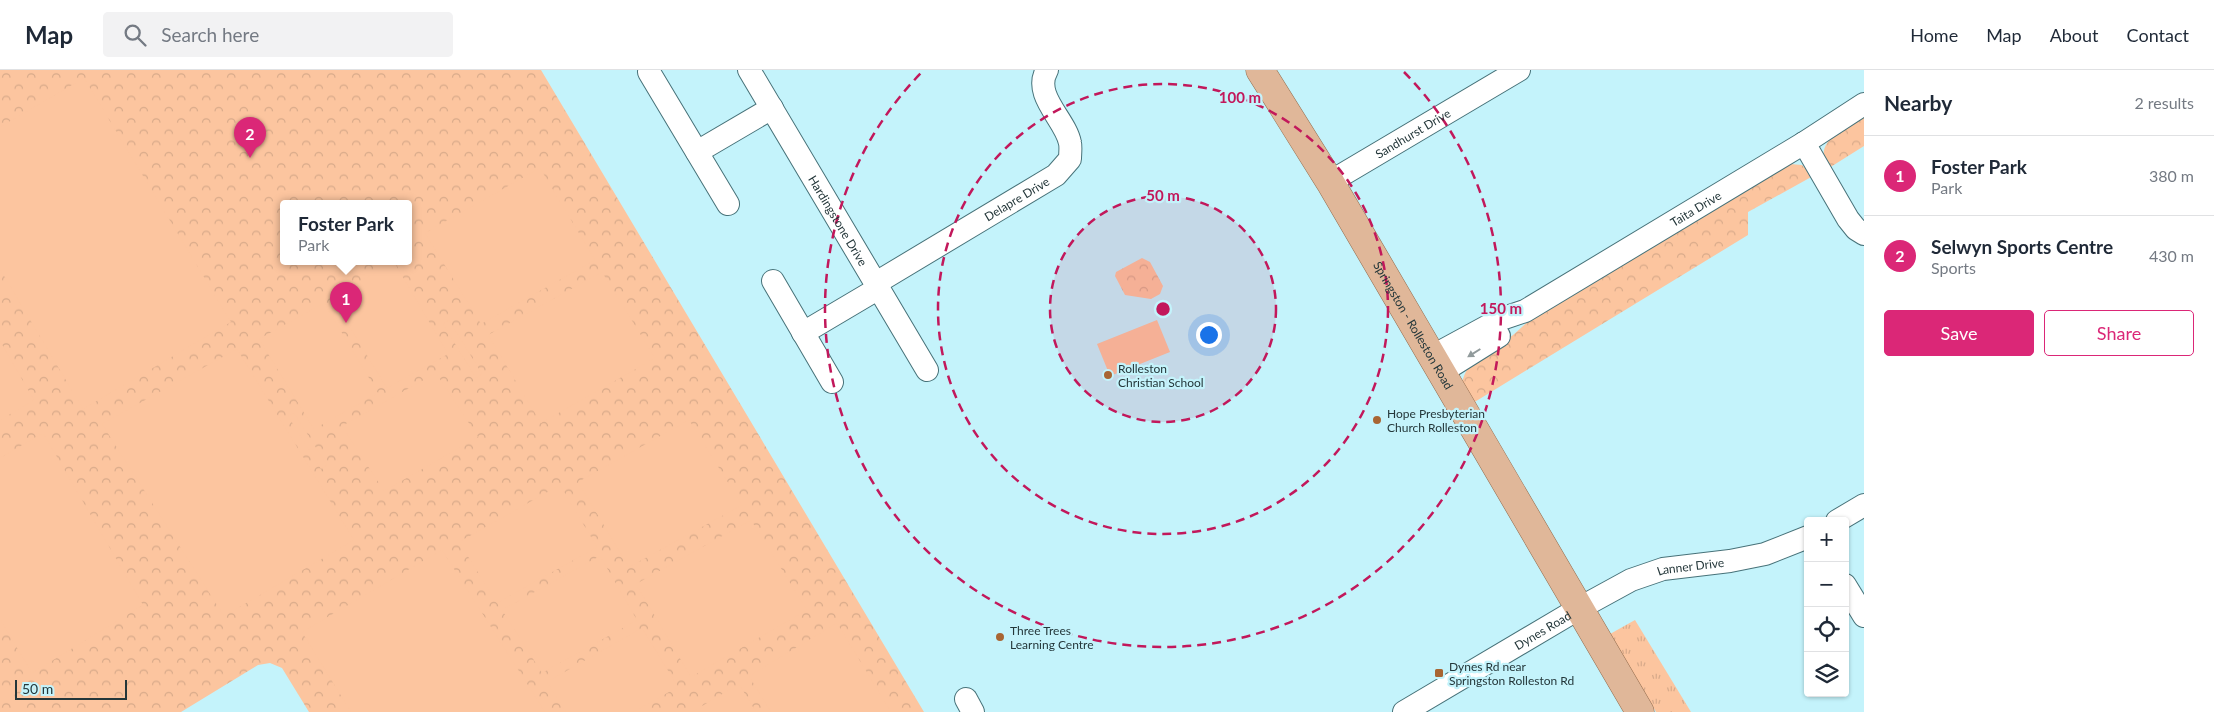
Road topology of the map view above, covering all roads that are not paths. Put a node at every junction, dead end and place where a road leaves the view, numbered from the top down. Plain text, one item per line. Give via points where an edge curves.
1 (749, 70) edge
2 (1260, 70) edge
3 (1519, 70) edge
4 (649, 72) dead end
5 (1043, 72) edge
6 (1491, 77) edge
7 (1864, 104) edge
8 (772, 108) junction
9 (1804, 143) junction
10 (697, 152) junction
11 (1330, 182) junction
12 (728, 204) dead end
13 (1864, 234) edge
14 (773, 281) dead end
15 (878, 286) junction
16 (803, 332) junction
17 (1436, 365) junction
18 (927, 370) dead end
19 (832, 382) dead end
20 (1864, 505) edge
21 (1844, 517) edge
22 (1804, 539) edge
23 (1849, 592) edge
24 (1578, 609) junction
25 (1864, 616) edge
26 (1404, 712) edge
27 (1640, 712) edge

1 - 8 street, Hardingstone Drive
2 - 11 main road, Springston - Rolleston Road
3 - 6 street, Sandhurst Drive
4 - 10 street
5 - 15 street, Delapre Drive via 1048,101 1070,143 1070,159 1056,175
6 - 11 street, Sandhurst Drive
7 - 9 street, Taita Drive
8 - 10 street
8 - 15 street, Hardingstone Drive
9 - 13 street via 1848,219
9 - 17 street, Taita Drive via 1525,311 1501,318
10 - 12 street
11 - 17 main road, Springston - Rolleston Road
14 - 16 street
15 - 16 street, Delapre Drive
15 - 18 street, Hardingstone Drive
16 - 19 street
17 - 24 main road, Springston - Rolleston Road
20 - 21 street
22 - 24 street, Lanner Drive via 1765,554 1646,574 1617,586
23 - 25 street
24 - 26 street, Dynes Road
24 - 27 main road, Springston - Rolleston Road

